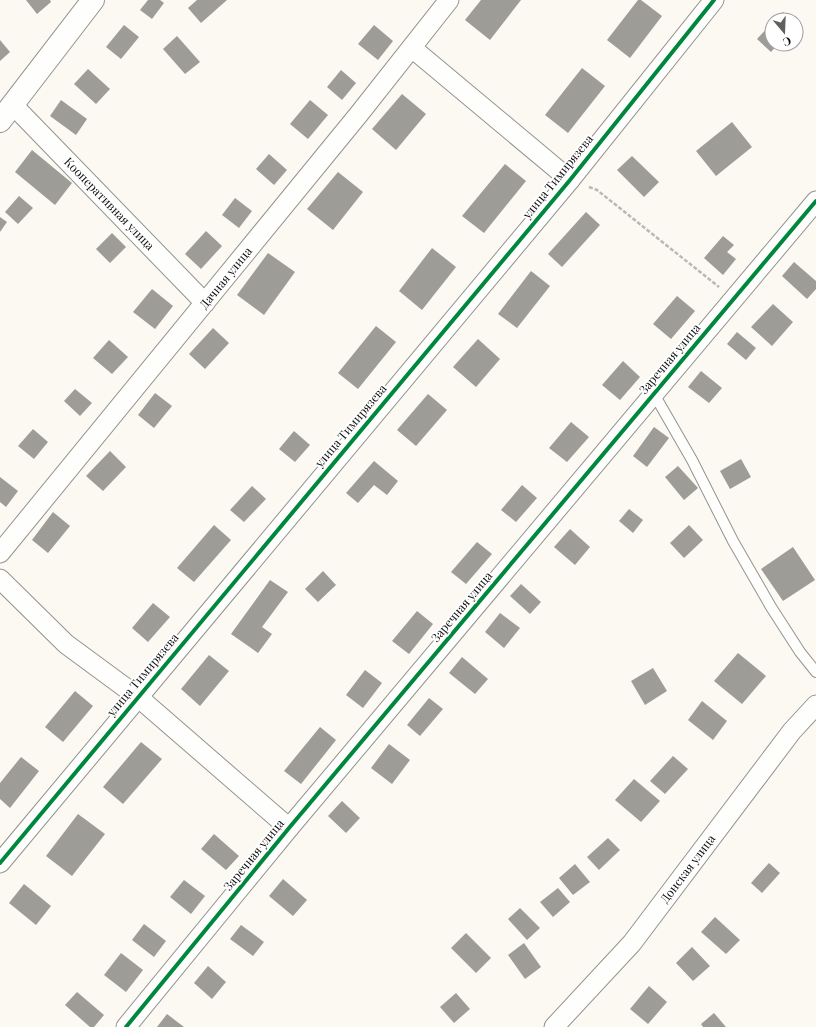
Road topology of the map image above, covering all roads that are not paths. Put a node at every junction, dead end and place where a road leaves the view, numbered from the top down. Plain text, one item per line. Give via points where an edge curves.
1 (93, 0) edge
2 (449, 0) edge
3 (714, 0) edge
4 (412, 48) junction
5 (6, 113) edge
6 (570, 180) junction
7 (816, 201) edge
8 (205, 302) junction
9 (654, 394) junction
10 (0, 553) edge
11 (0, 579) edge
12 (816, 672) edge
13 (138, 697) junction
14 (816, 705) edge
15 (289, 828) junction
16 (0, 863) edge
17 (126, 1027) edge
18 (554, 1027) edge

1 - 5 street, Кооперативная улица
2 - 4 street, Дачная улица
3 - 6 street, улица Тимирязева
4 - 6 street
4 - 8 street, Дачная улица
5 - 8 street, Кооперативная улица
6 - 13 street, улица Тимирязева
7 - 9 street, Заречная улица
8 - 10 street, Дачная улица
9 - 12 lane via 771,607
9 - 15 street, Заречная улица
11 - 13 street via 66,644
13 - 15 street
13 - 16 street, улица Тимирязева
14 - 18 street, Донская улица via 792,731 632,943
15 - 17 street, Заречная улица

